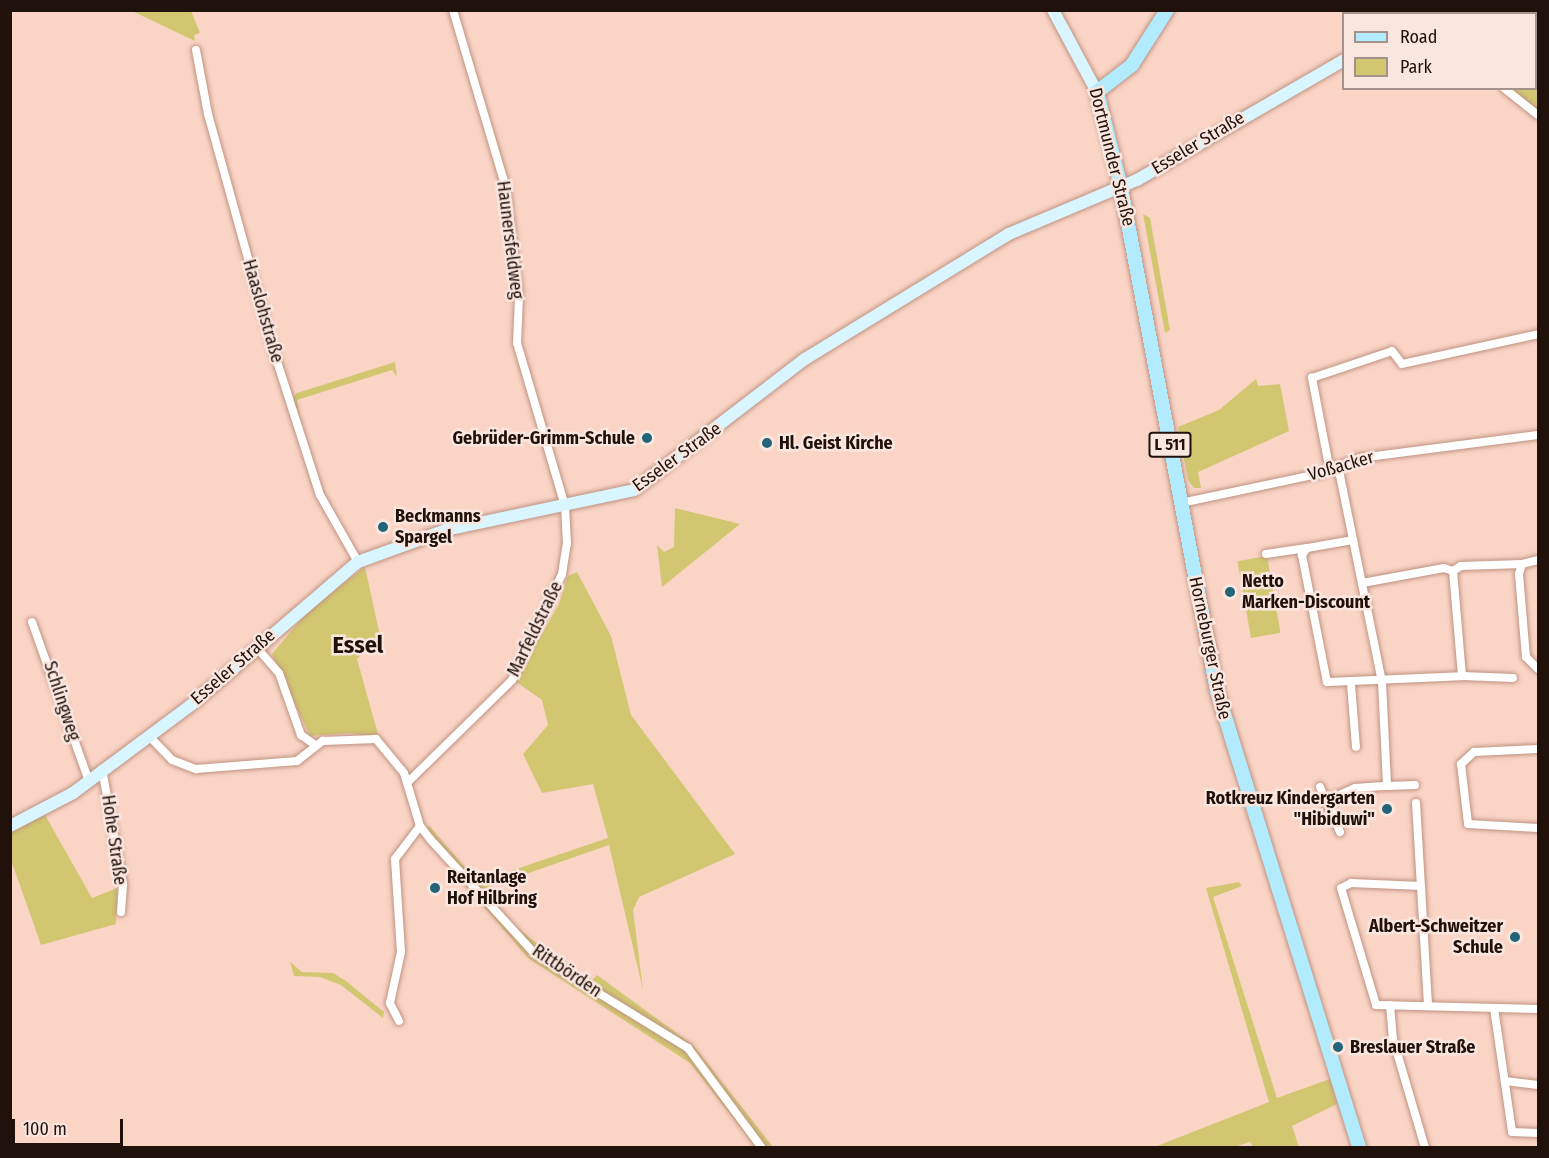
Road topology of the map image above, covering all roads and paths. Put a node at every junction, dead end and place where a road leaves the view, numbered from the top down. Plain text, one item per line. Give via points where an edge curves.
1 (453, 10) edge
2 (1053, 10) edge
3 (1167, 10) edge
4 (196, 50) dead end
5 (1342, 61) edge
6 (1506, 90) edge
7 (1097, 92) junction
8 (1539, 116) edge
9 (1121, 187) junction
10 (1146, 313) joint
11 (1539, 334) edge
12 (1539, 435) edge
13 (1336, 468) junction
14 (1180, 503) junction
15 (565, 506) junction
16 (1353, 540) junction
17 (1307, 548) junction
18 (1266, 554) dead end
19 (1539, 560) edge
20 (358, 562) junction
21 (1522, 564) junction
22 (1453, 571) junction
23 (1362, 583) junction
24 (32, 622) dead end
25 (258, 648) junction
26 (1539, 669) edge
27 (1462, 676) junction
28 (1513, 678) dead end
29 (1382, 682) junction
30 (1351, 684) junction
31 (148, 736) junction
32 (315, 744) junction
33 (1356, 747) dead end
34 (1539, 749) edge
35 (102, 769) junction
36 (88, 781) junction
37 (408, 782) junction
38 (1415, 785) dead end
39 (1387, 786) junction
40 (1320, 787) dead end
41 (1326, 801) junction
42 (1416, 803) dead end
43 (10, 826) edge
44 (420, 826) junction
45 (1539, 828) edge
46 (1340, 832) dead end
47 (1421, 886) junction
48 (121, 912) dead end
49 (1390, 1005) junction
50 (1428, 1006) junction
51 (1494, 1008) junction
52 (1539, 1009) edge
53 (399, 1021) dead end
54 (1504, 1081) junction
55 (1539, 1085) edge
56 (1539, 1133) edge
57 (762, 1148) edge
58 (1359, 1148) edge
59 (1425, 1148) edge

1 - 15 street, Haunersfeldweg via 506,188 519,297 517,343
2 - 7 main road, Dortmunder Straße
3 - 7 main road via 1132,65
4 - 20 street, Haaslohstraße via 208,114 275,355 320,495
5 - 9 main road, Esseler Straße
6 - 8 street
7 - 9 main road, Dortmunder Straße / L 511
9 - 10 main road, Dortmunder Straße / L 511
9 - 15 main road, Esseler Straße via 1009,234 805,359 637,489
10 - 14 main road, Horneburger Straße / L 511
11 - 13 street via 1402,364 1392,351 1312,378 1328,461
12 - 13 street, Voßacker via 1360,458
13 - 14 street, Voßacker
13 - 16 street
14 - 58 main road, Horneburger Straße / L 511 via 1216,691
15 - 20 main road, Esseler Straße via 413,538
15 - 37 street, Marfeldstraße via 562,574 512,680
16 - 17 street
16 - 23 street
17 - 18 street
17 - 30 street via 1302,560 1326,679 1334,685
19 - 21 street
20 - 25 main road, Esseler Straße
21 - 22 street via 1461,566
21 - 26 street via 1526,657
22 - 23 street via 1444,568
22 - 27 street
23 - 29 street
24 - 36 street, Schlingweg
25 - 31 main road, Esseler Straße
25 - 32 street via 279,673 301,735
27 - 28 street
27 - 29 street
29 - 30 street
29 - 39 street
30 - 33 street
31 - 32 street, Rittbörden via 172,760 196,769 297,760
31 - 35 main road, Esseler Straße
32 - 37 street, Rittbörden via 350,736 376,739
34 - 45 street via 1469,753 1461,764 1468,824
35 - 36 main road, Esseler Straße
35 - 48 street, Hohe Straße via 120,864
36 - 43 main road, Esseler Straße via 48,809
37 - 44 street, Rittbörden
38 - 39 street
39 - 41 street via 1355,788
40 - 41 street
41 - 46 street
42 - 47 street
44 - 53 street via 395,859 401,952 390,1003
44 - 57 street, Rittbörden via 535,954 688,1048
47 - 49 street via 1351,883 1341,888 1376,1005
47 - 50 street
49 - 50 street
49 - 59 street via 1392,1040
50 - 51 street
51 - 52 street
51 - 54 street
54 - 55 street
54 - 56 street via 1512,1132

